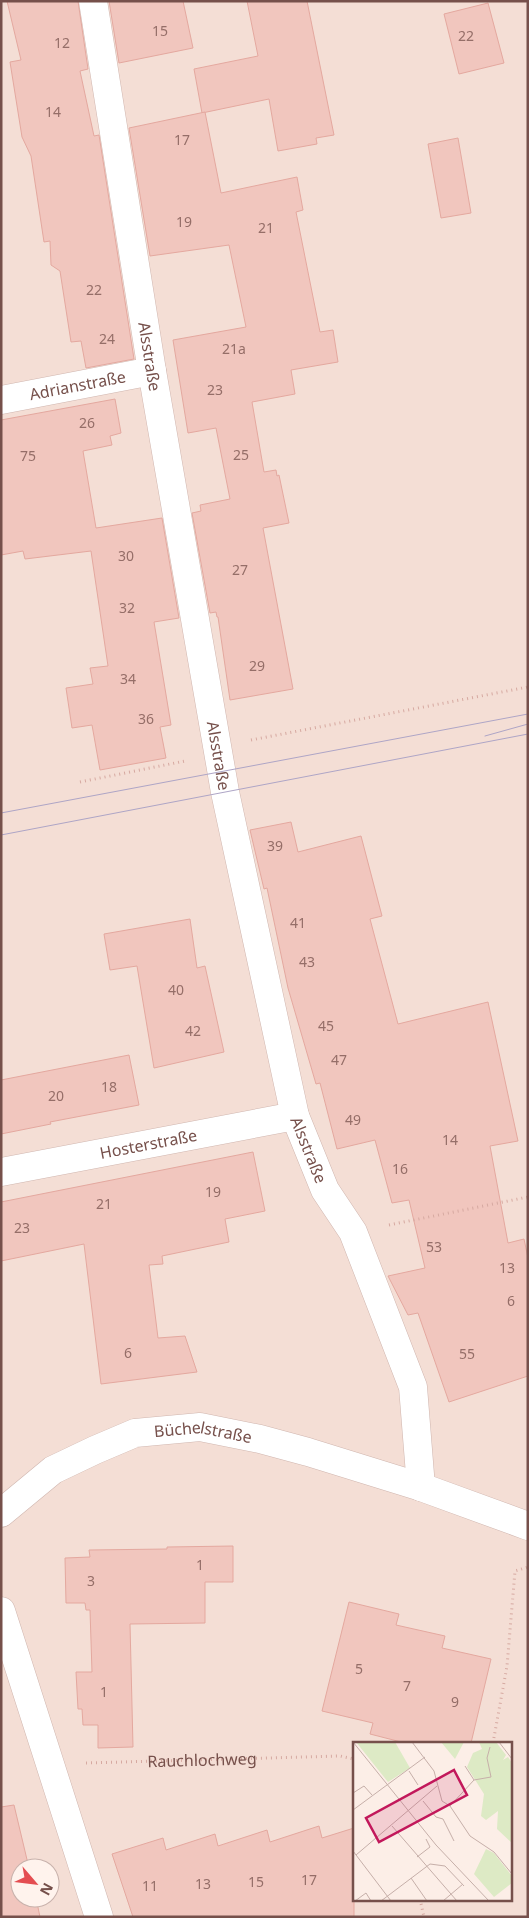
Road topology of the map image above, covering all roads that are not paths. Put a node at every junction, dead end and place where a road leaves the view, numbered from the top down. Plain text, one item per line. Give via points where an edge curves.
1 (93, 1) edge
2 (152, 371) junction
3 (1, 400) edge
4 (295, 1116) junction
5 (1, 1172) edge
6 (421, 1488) junction
7 (1, 1513) edge
8 (528, 1526) edge
9 (1, 1611) edge
10 (99, 1917) edge

1 - 2 street, Alsstraße
2 - 3 street, Adrianstraße
2 - 4 street, Alsstraße via 217,751
4 - 5 street, Hosterstraße
4 - 6 street, Alsstraße via 325,1190 353,1232 412,1387
6 - 7 street, Büchelstraße via 308,1452 200,1426 135,1433 95,1450 53,1470
6 - 8 street, Büchelstraße
9 - 10 street

